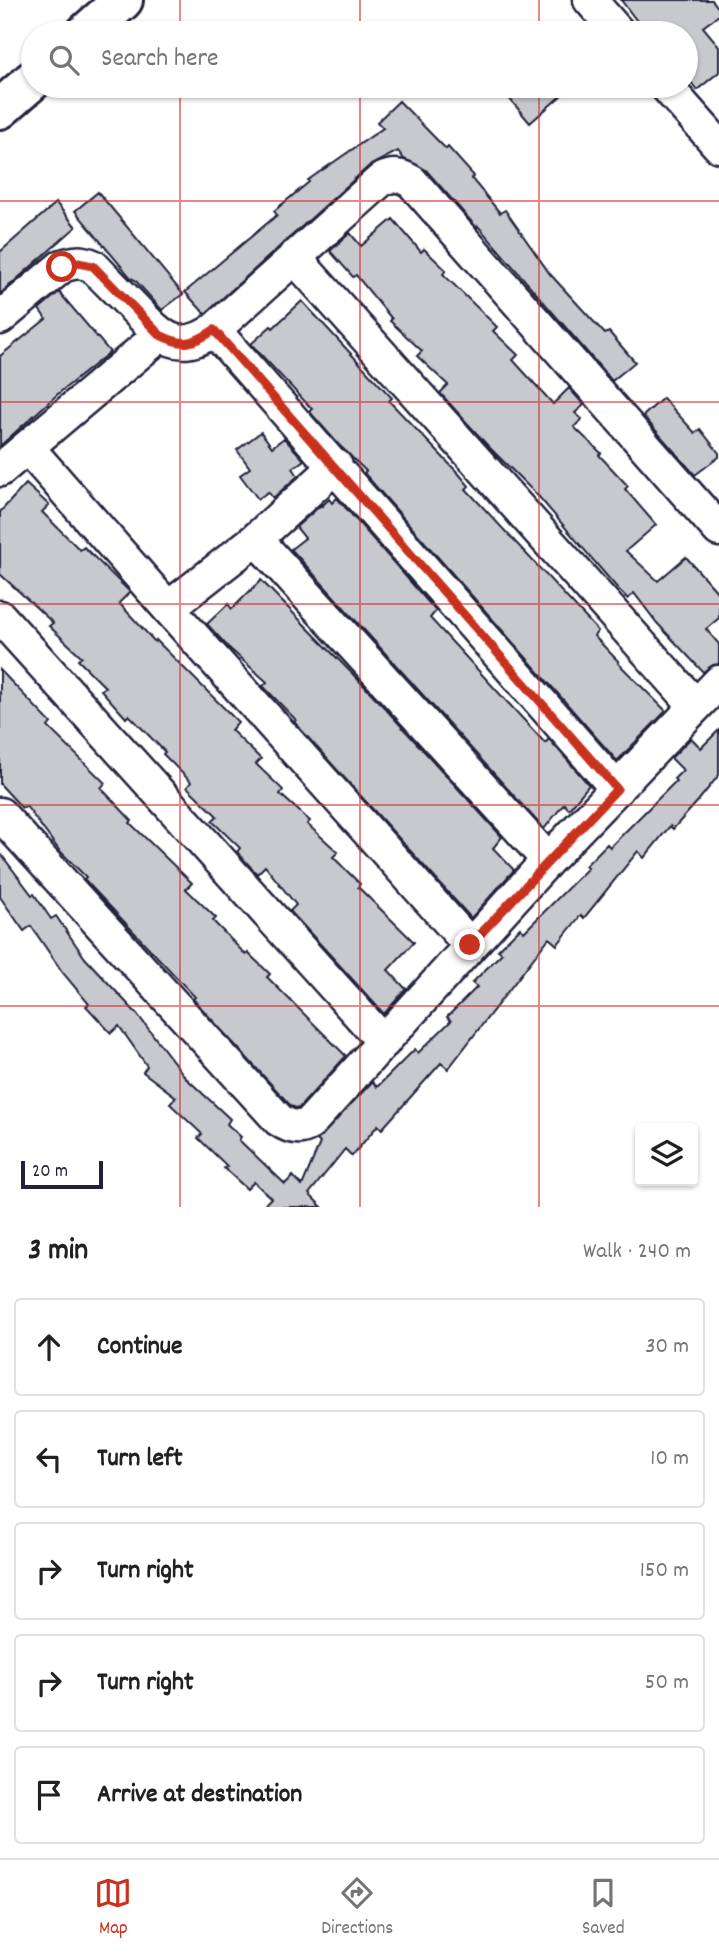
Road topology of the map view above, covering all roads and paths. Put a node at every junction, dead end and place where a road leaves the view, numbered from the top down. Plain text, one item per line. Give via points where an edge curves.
1 (123, 0) edge
2 (590, 0) edge
3 (99, 21) edge
4 (608, 21) edge
5 (21, 91) edge
6 (677, 98) edge
7 (0, 109) edge
8 (719, 146) edge
9 (294, 257) junction
10 (0, 318) edge
11 (214, 330) junction
12 (160, 335) junction
13 (27, 447) junction
14 (336, 466) junction
15 (0, 470) edge
16 (719, 530) edge
17 (256, 539) junction
18 (167, 608) junction
19 (0, 617) edge
20 (719, 682) edge
21 (695, 705) junction
22 (617, 789) junction
23 (0, 814) edge
24 (548, 860) junction
25 (470, 945) junction
26 (384, 1042) junction

1 - 3 street
2 - 4 street
5 - 7 street
6 - 8 street
9 - 11 street
9 - 16 street via 381,180 396,175 412,182
9 - 21 street
10 - 12 street via 62,267 84,262
11 - 12 street via 190,342
11 - 14 street
12 - 13 street
13 - 15 street
13 - 18 street
14 - 17 street
14 - 22 street
17 - 18 street
17 - 24 street
18 - 25 street
19 - 26 street
20 - 21 street
21 - 22 street
22 - 24 street
23 - 26 street via 287,1125 309,1124
24 - 25 street
25 - 26 street

